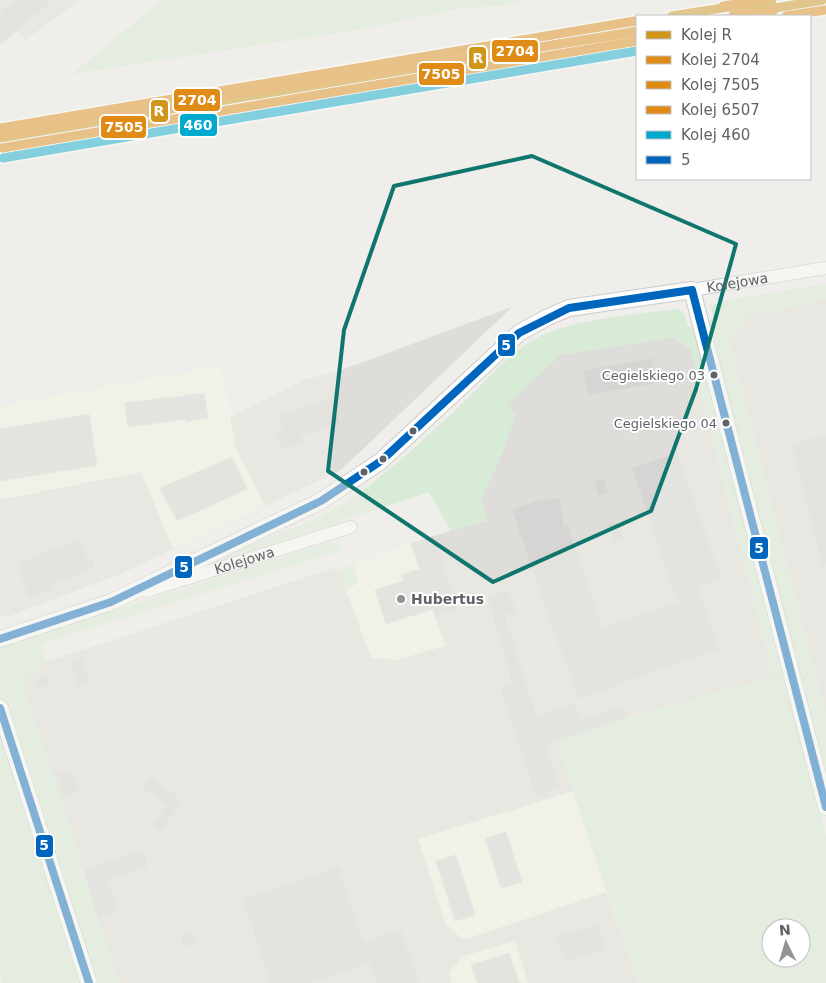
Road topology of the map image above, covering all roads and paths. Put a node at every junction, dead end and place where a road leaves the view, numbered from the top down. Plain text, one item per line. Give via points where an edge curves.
1 (826, 268) edge
2 (692, 290) junction
3 (351, 527) dead end
4 (111, 602) junction
5 (0, 639) edge
6 (0, 708) edge
7 (826, 807) edge
8 (89, 983) edge

1 - 2 street, Kolejowa
2 - 4 street, Kolejowa via 569,308 546,318 519,333 381,460 330,496
2 - 7 street
3 - 4 street, Kolejowa
4 - 5 street, Kolejowa
6 - 8 street

